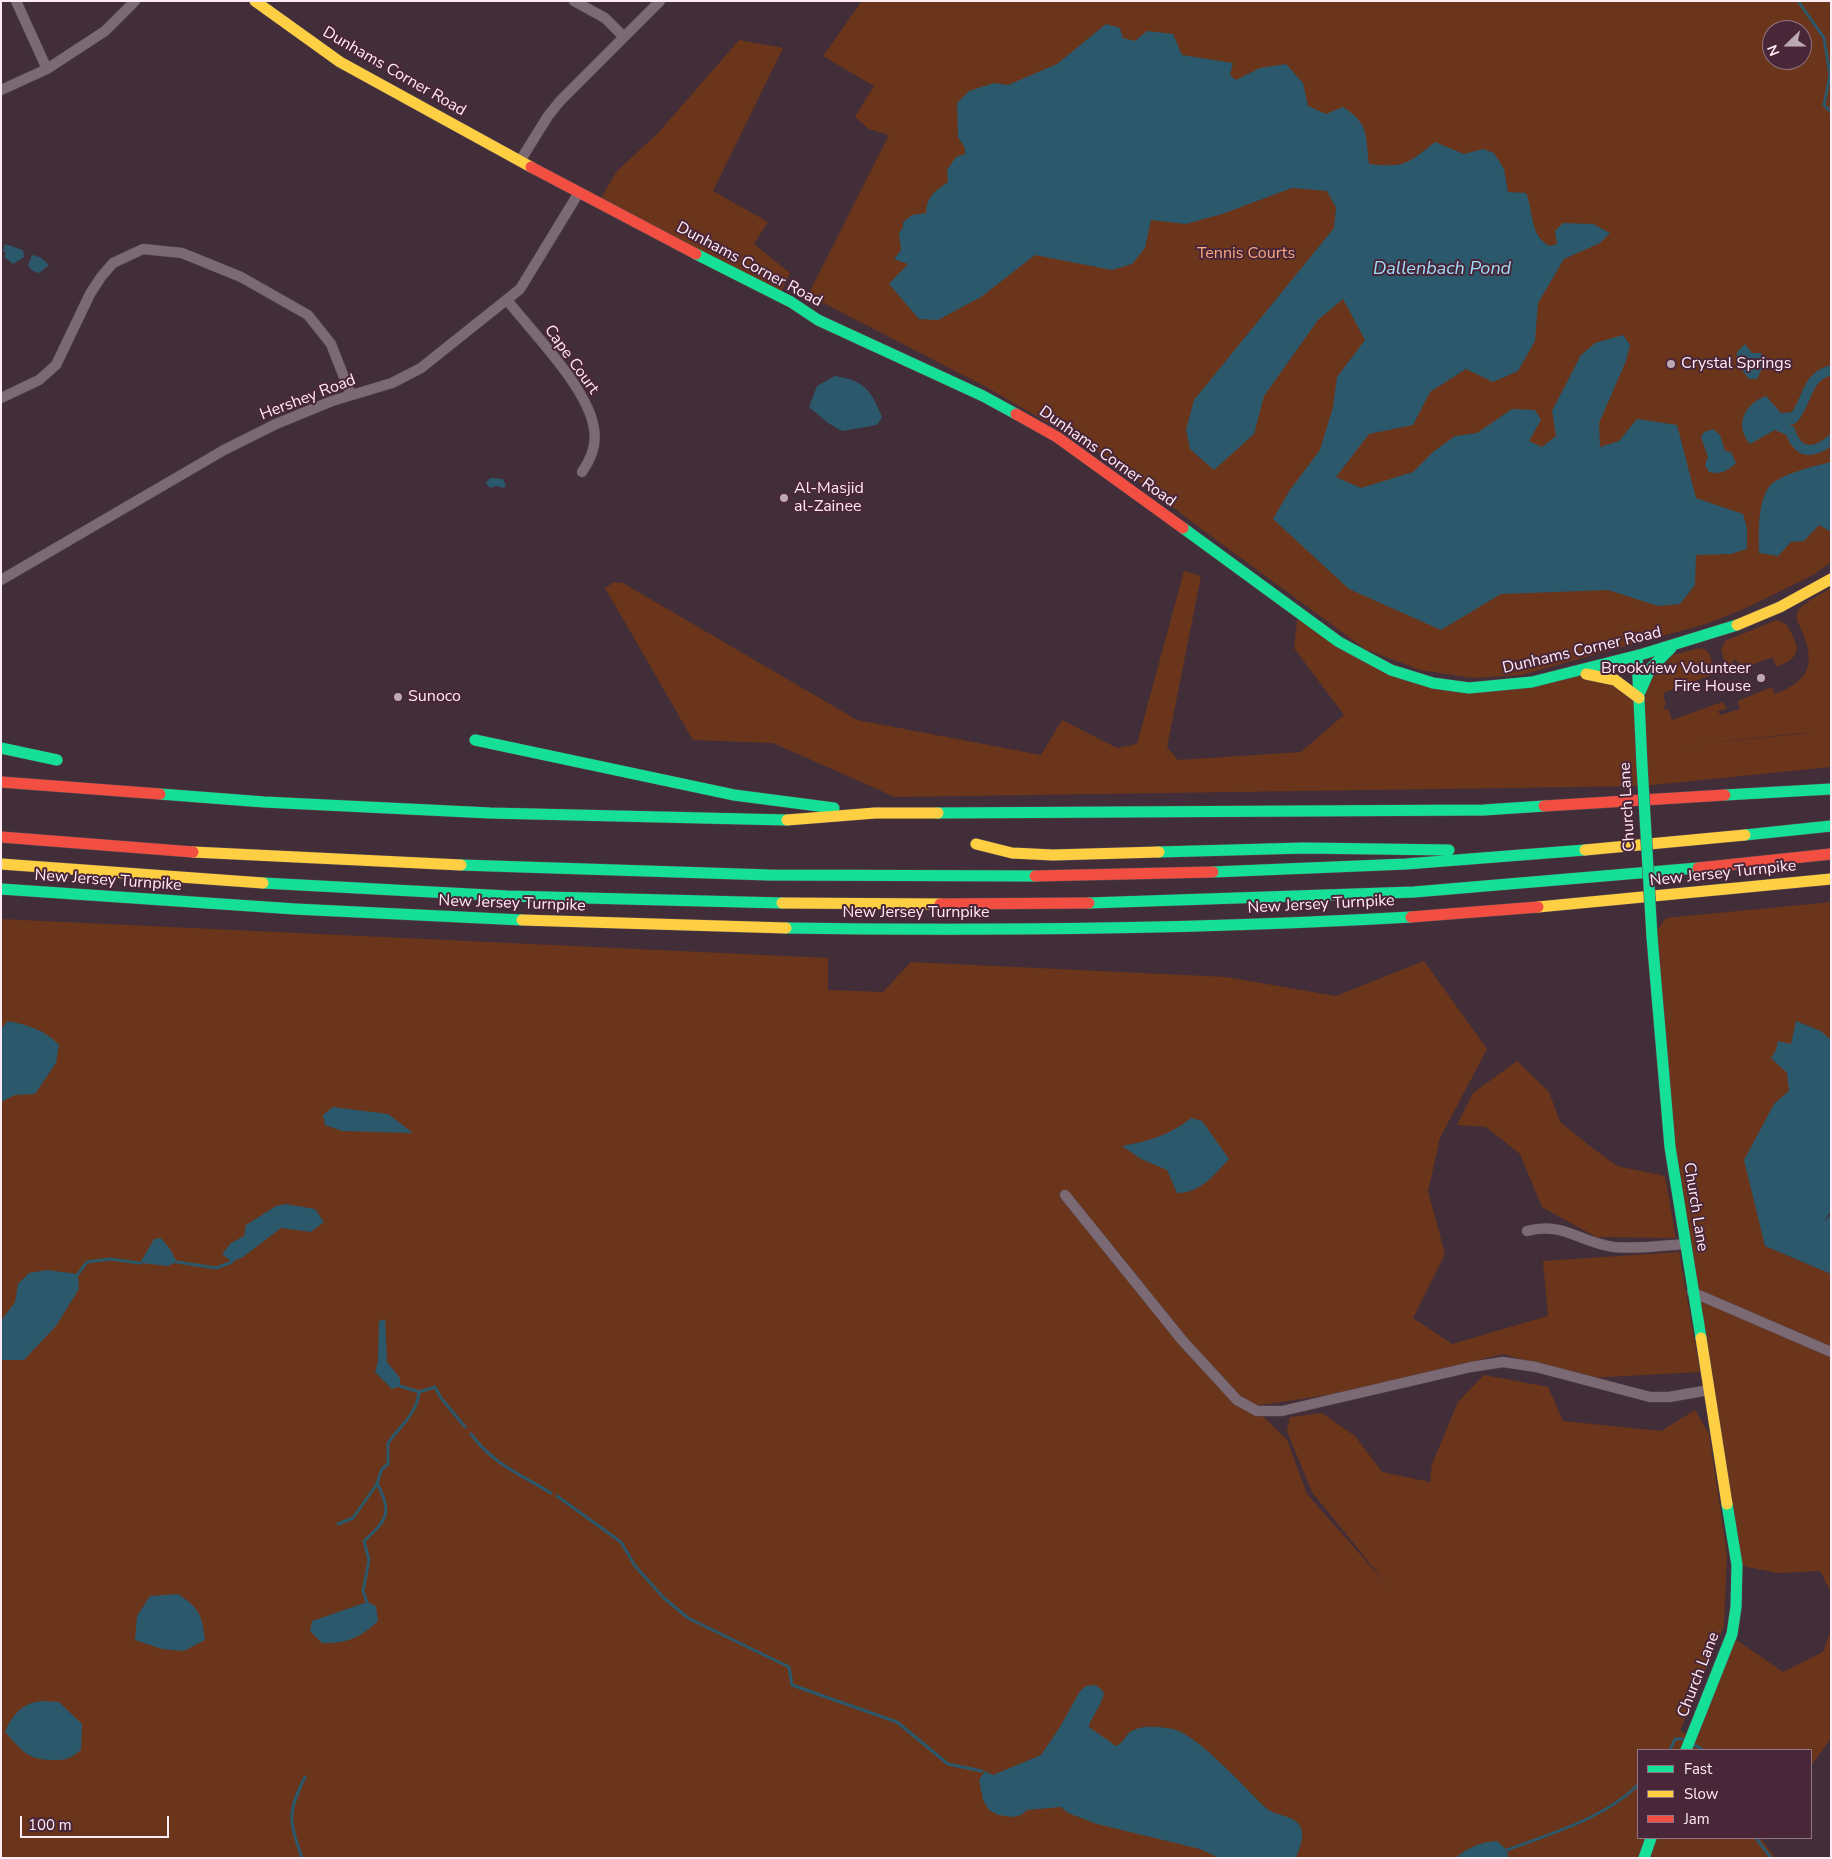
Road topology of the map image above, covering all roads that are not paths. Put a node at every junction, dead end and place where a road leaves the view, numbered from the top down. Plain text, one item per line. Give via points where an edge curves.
1 (16, 1) edge
2 (135, 1) edge
3 (255, 1) edge
4 (574, 1) edge
5 (660, 1) edge
6 (624, 37) junction
7 (48, 69) junction
8 (1, 90) edge
9 (520, 161) junction
10 (578, 194) junction
11 (507, 300) junction
12 (351, 396) junction
13 (1, 398) edge
14 (582, 472) dead end
15 (1831, 579) edge
16 (1, 580) edge
17 (1674, 646) junction
18 (1637, 656) junction
19 (1572, 674) junction
20 (1639, 698) junction
21 (475, 740) dead end
22 (1, 748) edge
23 (1, 756) edge
24 (1, 782) edge
25 (1831, 789) edge
26 (874, 813) junction
27 (1831, 826) edge
28 (1, 837) edge
29 (976, 844) dead end
30 (1590, 851) junction
31 (1831, 854) edge
32 (1, 864) edge
33 (1831, 879) edge
34 (1, 889) edge
35 (1065, 1195) dead end
36 (1528, 1231) dead end
37 (1684, 1244) junction
38 (1692, 1292) junction
39 (1831, 1352) edge
40 (1709, 1390) junction
41 (1686, 1749) edge
42 (1650, 1839) edge
43 (1644, 1858) edge

1 - 7 street
2 - 7 street via 105,31
3 - 9 main road, Dunhams Corner Road via 290,30 338,61
4 - 6 street via 605,18
5 - 6 street
6 - 9 street via 560,101
7 - 8 street
9 - 10 main road, Dunhams Corner Road
10 - 11 street, Hershey Road via 520,289
10 - 19 main road, Dunhams Corner Road via 791,302 818,320 984,396 1057,437 1364,658 1419,680 1445,686 1521,685
11 - 12 street, Hershey Road via 422,368 392,383
11 - 14 street, Cape Court via 577,388 589,410 594,446
12 - 13 street via 331,344 308,315 241,277 182,253 143,249 113,263 101,277 56,365 39,380
12 - 16 street, Hershey Road via 276,424 224,450
15 - 17 main road, Dunhams Corner Road via 1762,616
17 - 18 main road, Dunhams Corner Road
17 - 20 main road via 1650,669
18 - 19 main road, Dunhams Corner Road
18 - 20 main road, Church Lane
19 - 20 main road via 1616,678
20 - 37 main road, Church Lane, bridge via 1665,1105
21 - 26 main road via 734,795
22 - 23 main road via 57,760
24 - 26 main road via 264,802 649,819 770,821
25 - 26 main road via 1484,810
27 - 30 main road
28 - 30 main road via 305,858 767,875 1186,873
29 - 30 main road via 1012,854 1053,855 1314,848
31 - 32 main road, New Jersey Turnpike via 1691,870 1365,894 1193,901 1003,903 766,903 483,894
33 - 34 main road, New Jersey Turnpike via 1581,905 1381,919 1015,929 641,926 252,908
35 - 40 street via 1182,1340 1236,1400 1258,1411 1282,1411 1503,1362 1536,1367 1650,1397
36 - 37 street via 1557,1228 1614,1247
37 - 38 main road, Church Lane
38 - 39 street
38 - 40 main road, Church Lane
40 - 41 main road, Church Lane via 1734,1533 1738,1584 1729,1643
42 - 43 main road

